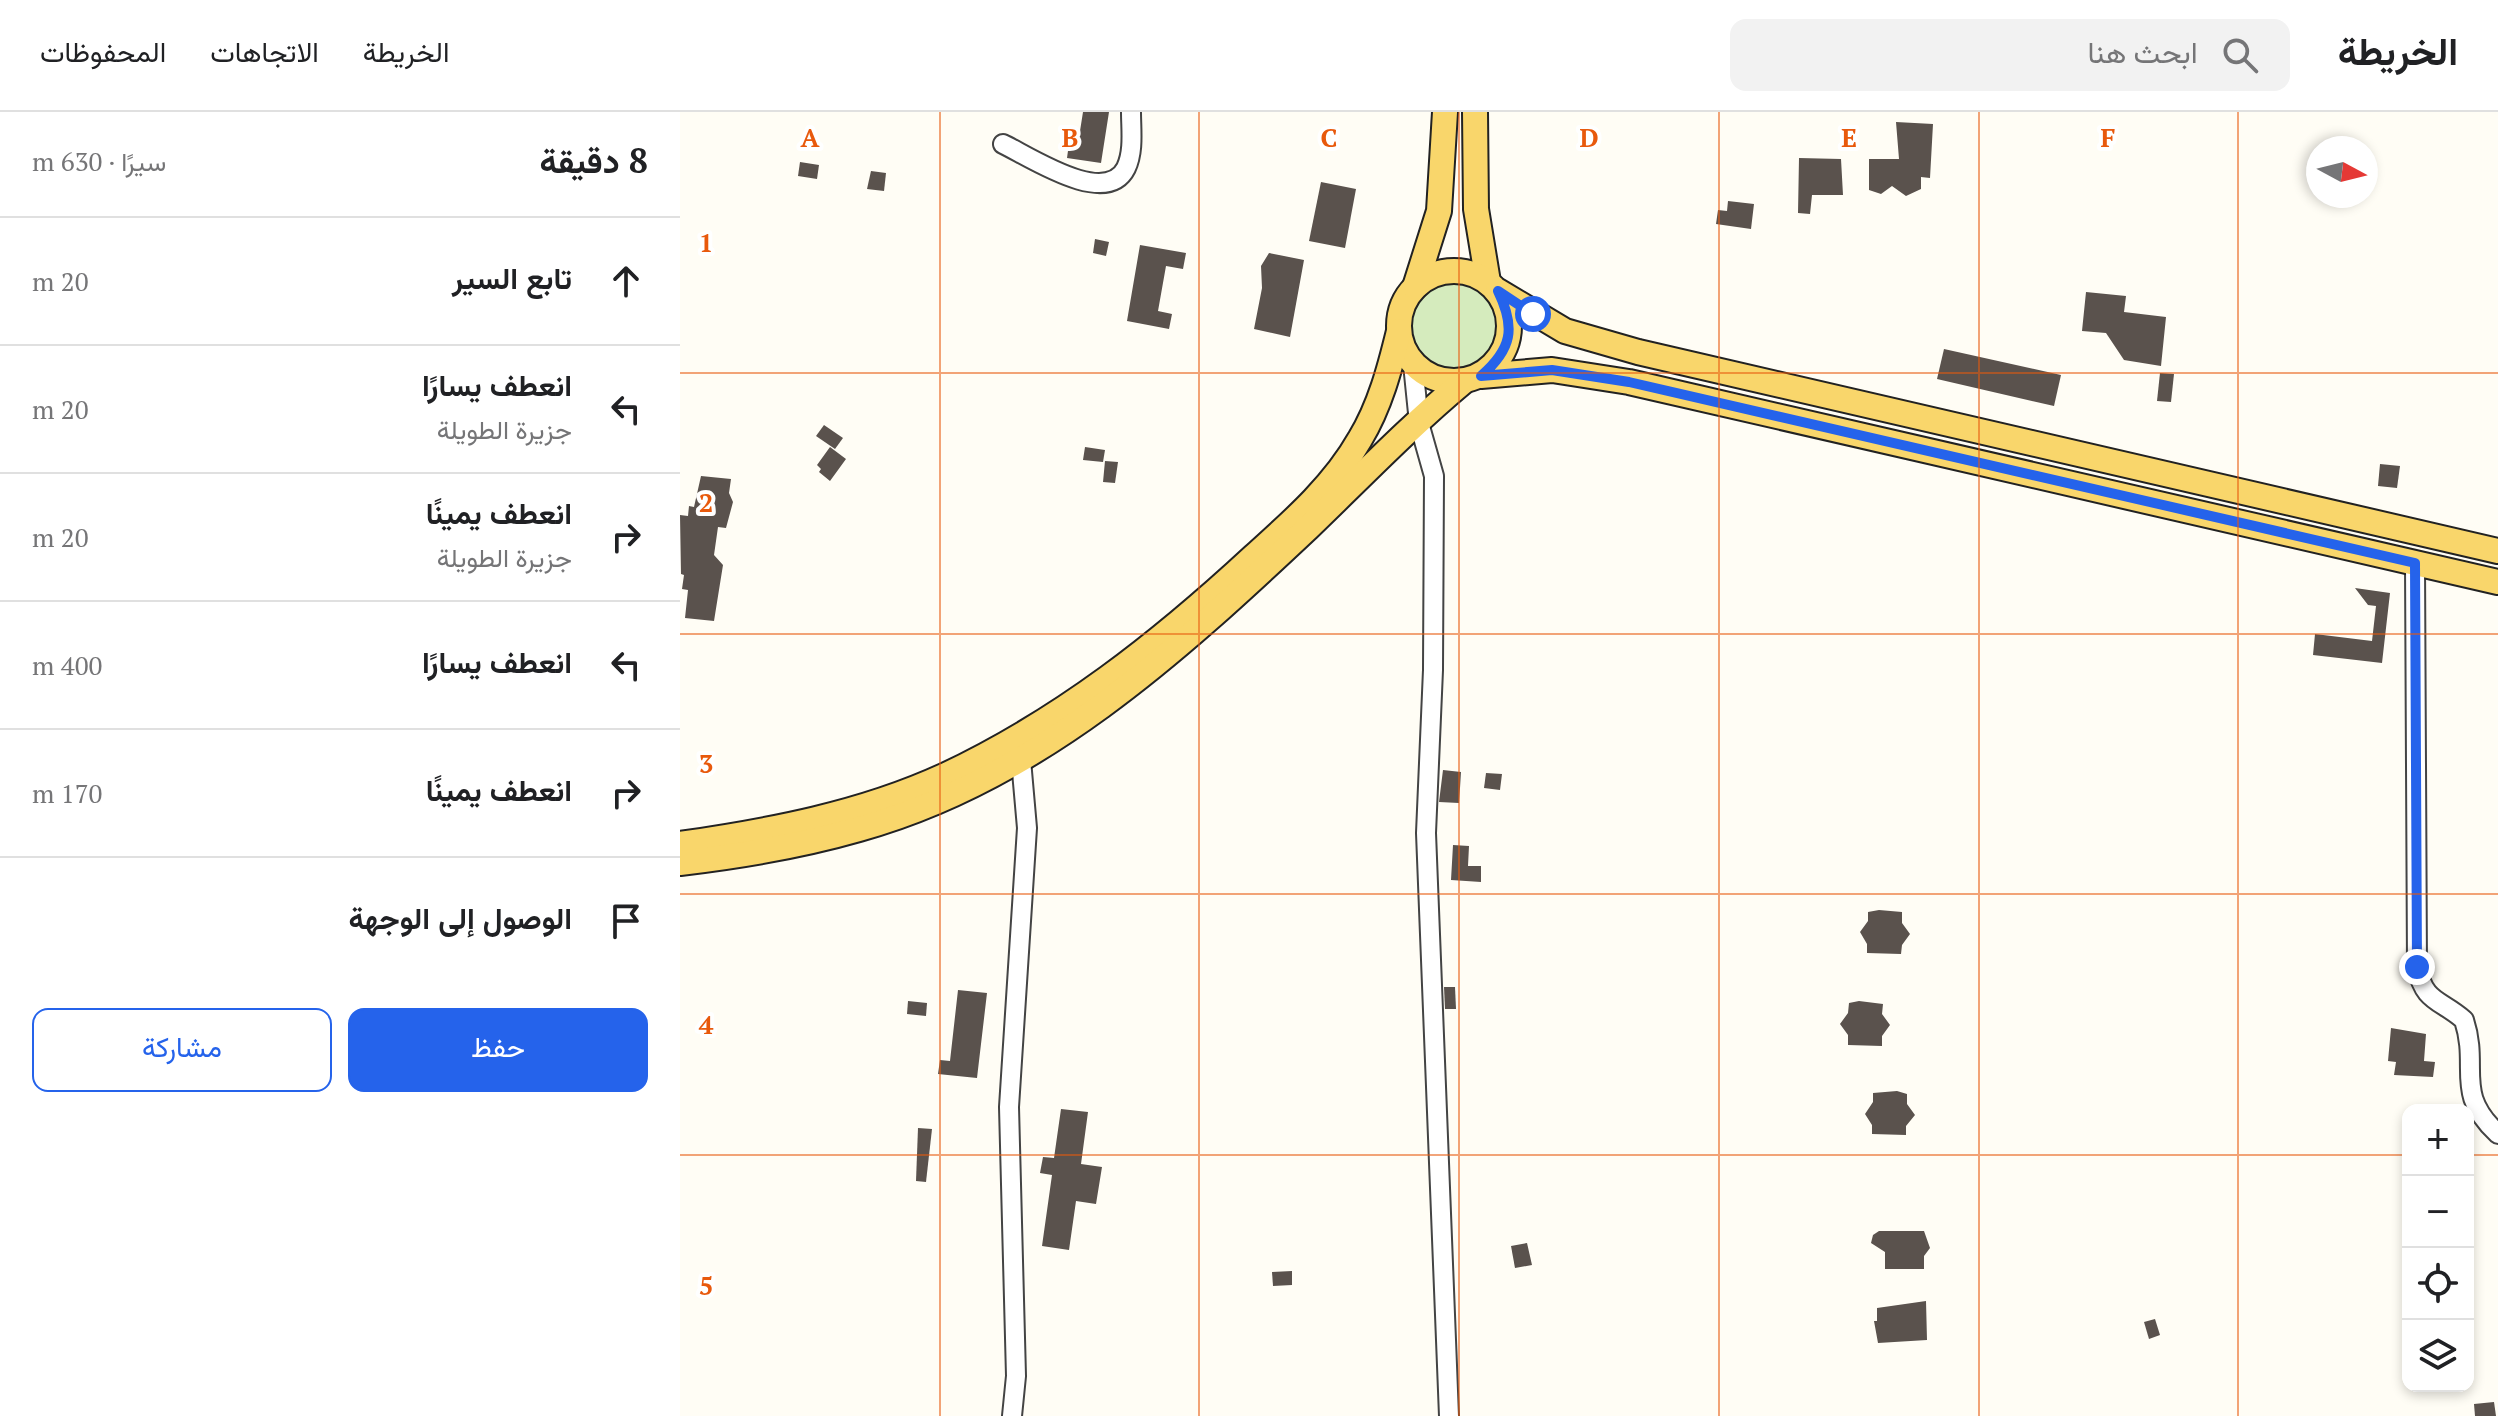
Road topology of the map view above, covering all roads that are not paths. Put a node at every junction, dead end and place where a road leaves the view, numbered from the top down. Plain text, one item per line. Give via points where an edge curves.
1 (1131, 112) edge
2 (1445, 112) edge
3 (1475, 112) edge
4 (1003, 144) dead end
5 (1415, 287) junction
6 (1493, 287) junction
7 (1399, 331) junction
8 (1413, 364) junction
9 (1472, 379) junction
10 (1419, 423) junction
11 (2498, 551) edge
12 (2415, 563) junction
13 (2498, 582) edge
14 (1021, 760) junction
15 (680, 844) edge
16 (680, 863) edge
17 (2498, 1134) edge
18 (1012, 1416) edge
19 (1449, 1416) edge

1 - 4 street via 1125,170 1108,183 1088,185
2 - 5 main road via 1439,211
3 - 6 main road via 1476,209
5 - 6 main road via 1451,271 1477,275
5 - 7 main road via 1400,315
6 - 9 main road via 1509,313 1509,338 1499,360
6 - 11 main road via 1565,331 1638,352
7 - 8 main road
7 - 15 main road via 1380,399 1334,477 1295,519 1150,649 1040,725 942,777 855,810
8 - 9 main road via 1445,382
8 - 10 street
9 - 10 main road
9 - 12 main road via 1552,370 1629,382
10 - 14 main road via 1159,664
10 - 19 street via 1433,468 1435,497 1426,863
12 - 13 main road
12 - 17 street via 2417,967 2421,986 2432,1000 2464,1020 2470,1038 2473,1103
14 - 16 main road via 950,796 861,829 752,854
14 - 18 street via 1026,841 1009,1107 1016,1376

